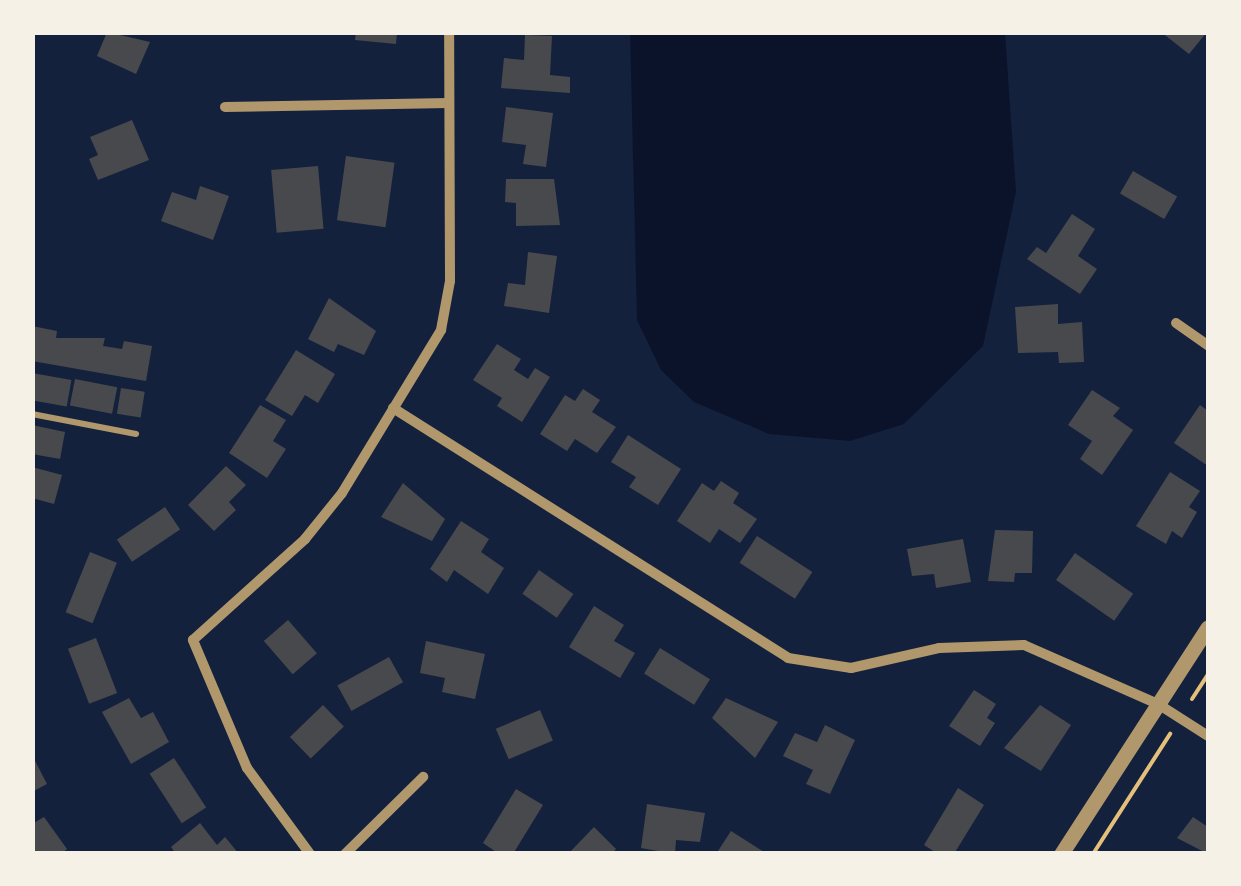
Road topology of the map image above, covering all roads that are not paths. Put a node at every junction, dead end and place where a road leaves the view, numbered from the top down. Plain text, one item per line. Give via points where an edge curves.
1 (449, 32) edge
2 (449, 103) junction
3 (225, 107) dead end
4 (1176, 324) dead end
5 (1208, 345) edge
6 (393, 408) junction
7 (32, 414) edge
8 (136, 434) dead end
9 (1208, 626) edge
10 (1158, 704) junction
11 (1208, 736) edge
12 (423, 777) dead end
13 (310, 854) edge
14 (345, 854) edge
15 (1061, 854) edge

1 - 2 street
2 - 3 street
2 - 6 street via 448,305
4 - 5 street
6 - 10 street via 788,658 851,668 939,648 1024,645
6 - 13 street via 305,540 193,640 247,768
7 - 8 lane
9 - 10 street
10 - 11 street
10 - 15 street
12 - 14 street

